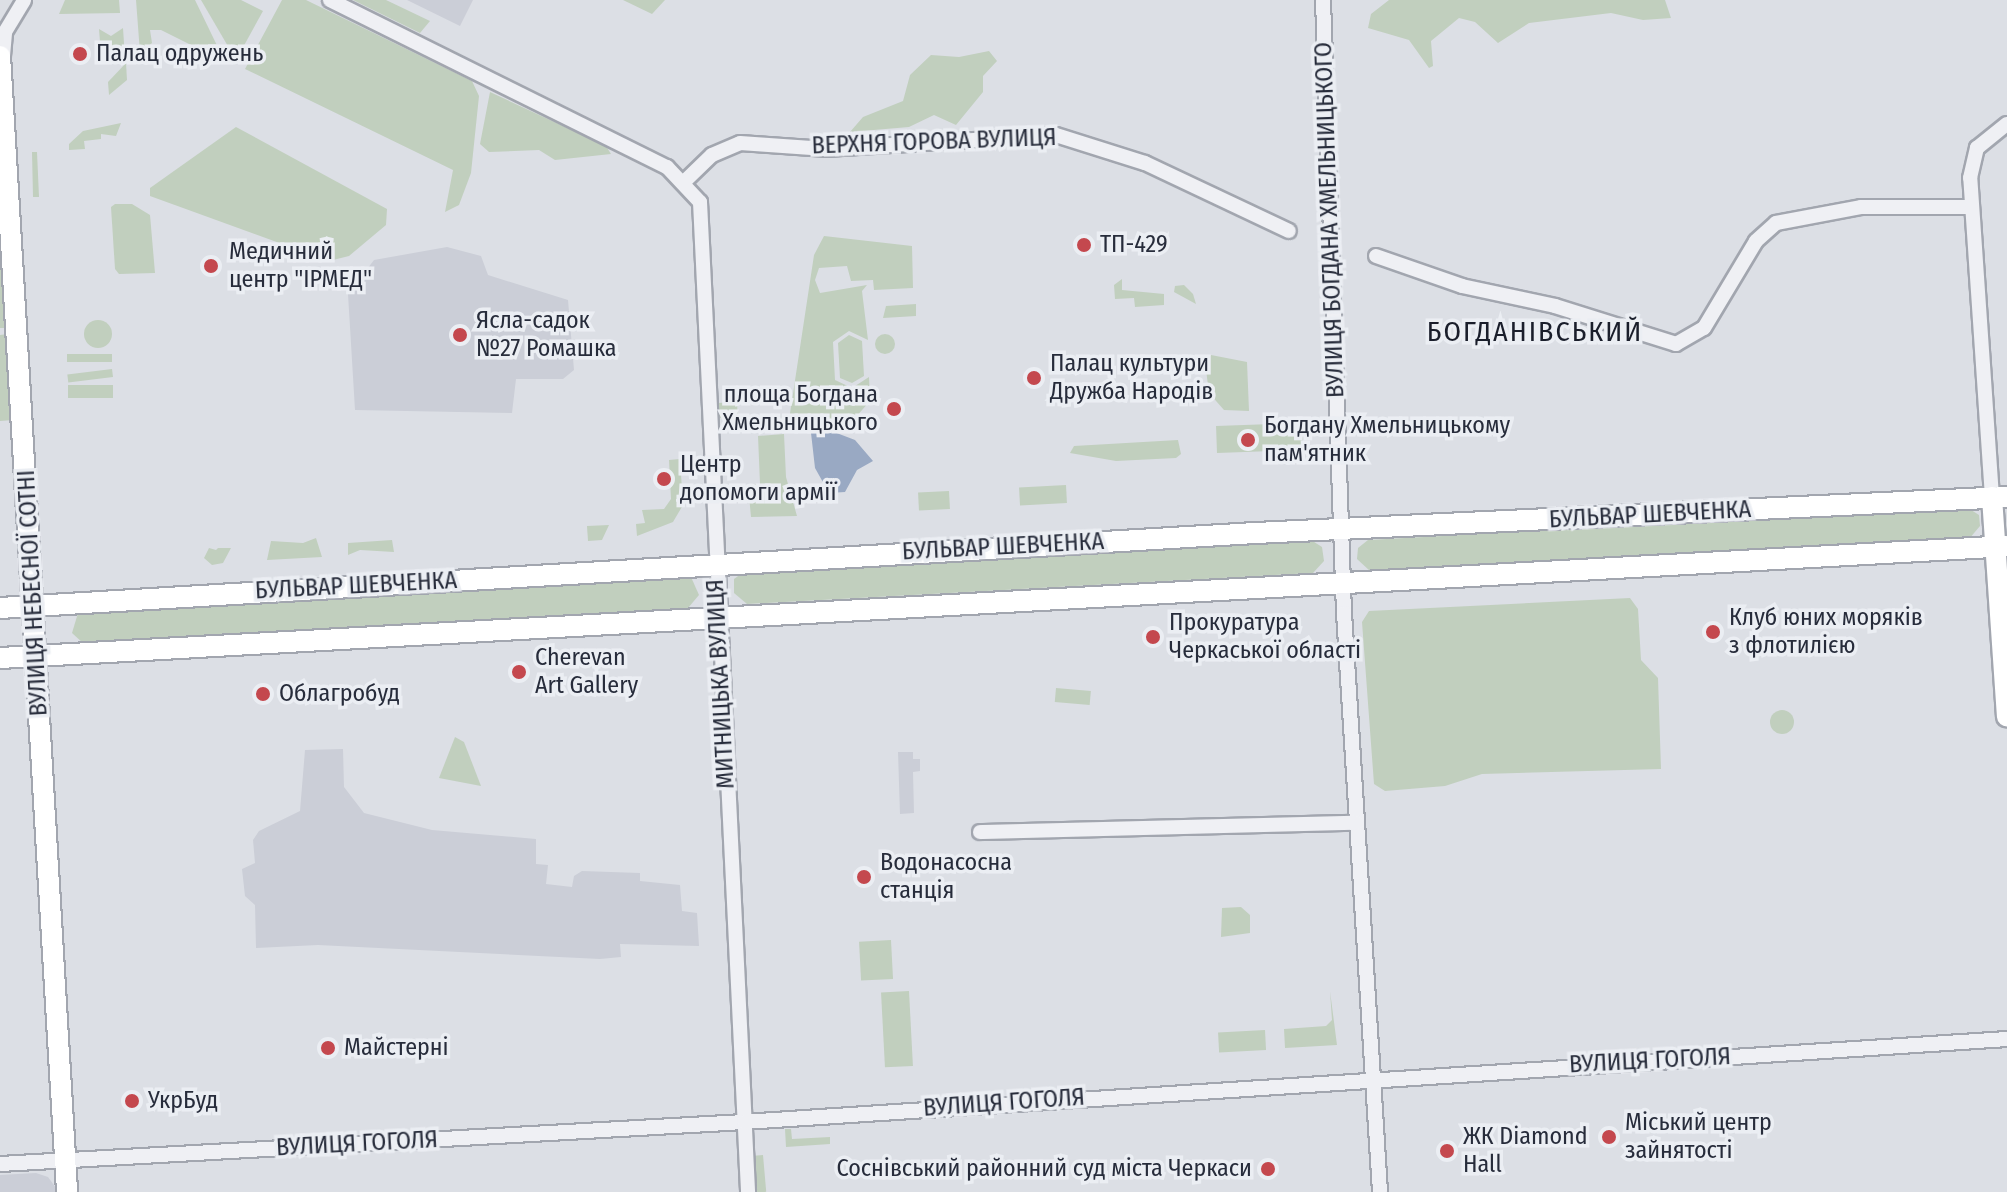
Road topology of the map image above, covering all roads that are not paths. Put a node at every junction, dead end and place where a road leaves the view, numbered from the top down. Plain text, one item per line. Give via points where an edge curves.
1 (24, 0) edge
2 (330, 0) edge
3 (1323, 0) edge
4 (1, 56) edge
5 (2007, 124) edge
6 (685, 181) junction
7 (1972, 207) junction
8 (1289, 231) dead end
9 (1376, 256) dead end
10 (2000, 497) edge
11 (1340, 531) junction
12 (2001, 546) edge
13 (716, 564) junction
14 (1342, 582) junction
15 (34, 605) junction
16 (0, 608) edge
17 (718, 614) junction
18 (37, 655) junction
19 (0, 658) edge
20 (2007, 716) edge
21 (1357, 823) junction
22 (980, 832) dead end
23 (2007, 1039) edge
24 (1373, 1079) junction
25 (744, 1122) junction
26 (65, 1160) junction
27 (0, 1164) edge
28 (67, 1192) edge
29 (748, 1192) edge
30 (1380, 1192) edge

1 - 4 street, ВУЛИЦЯ НЕБЕСНОЇ СОТНІ via 5,32
2 - 6 street via 651,159
3 - 11 street, ВУЛИЦЯ БОГДАНА ХМЕЛЬНИЦЬКОГО
4 - 15 main road, ВУЛИЦЯ НЕБЕСНОЇ СОТНІ
5 - 7 street via 1973,154
6 - 8 street, ВЕРХНЯ ГОРОВА ВУЛИЦЯ via 712,155 740,143 826,149 1056,135 1145,163
6 - 13 street, МИТНИЦЬКА ВУЛИЦЯ via 703,215
7 - 9 street via 1850,207 1776,223 1756,241 1704,328 1676,344 1555,306 1462,286
7 - 10 street
10 - 11 main road, БУЛЬВАР ШЕВЧЕНКА
10 - 12 main road
11 - 13 main road, БУЛЬВАР ШЕВЧЕНКА
11 - 14 street, ВУЛИЦЯ БОГДАНА ХМЕЛЬНИЦЬКОГО
12 - 14 main road, БУЛЬВАР ШЕВЧЕНКА
12 - 20 main road
13 - 15 main road, БУЛЬВАР ШЕВЧЕНКА
13 - 17 street, МИТНИЦЬКА ВУЛИЦЯ
14 - 17 main road, БУЛЬВАР ШЕВЧЕНКА
14 - 21 street, ВУЛИЦЯ БОГДАНА ХМЕЛЬНИЦЬКОГО
15 - 16 main road, БУЛЬВАР ШЕВЧЕНКА
15 - 18 main road, ВУЛИЦЯ НЕБЕСНОЇ СОТНІ
17 - 18 main road, БУЛЬВАР ШЕВЧЕНКА
17 - 25 street, МИТНИЦЬКА ВУЛИЦЯ
18 - 19 main road, БУЛЬВАР ШЕВЧЕНКА
18 - 26 main road, ВУЛИЦЯ НЕБЕСНОЇ СОТНІ
21 - 22 street
21 - 24 street, ВУЛИЦЯ БОГДАНА ХМЕЛЬНИЦЬКОГО
23 - 24 street, ВУЛИЦЯ ГОГОЛЯ
24 - 25 street, ВУЛИЦЯ ГОГОЛЯ
24 - 30 street, ВУЛИЦЯ БОГДАНА ХМЕЛЬНИЦЬКОГО
25 - 26 street, ВУЛИЦЯ ГОГОЛЯ
25 - 29 street, МИТНИЦЬКА ВУЛИЦЯ
26 - 27 street, ВУЛИЦЯ ГОГОЛЯ
26 - 28 main road, ВУЛИЦЯ НЕБЕСНОЇ СОТНІ

